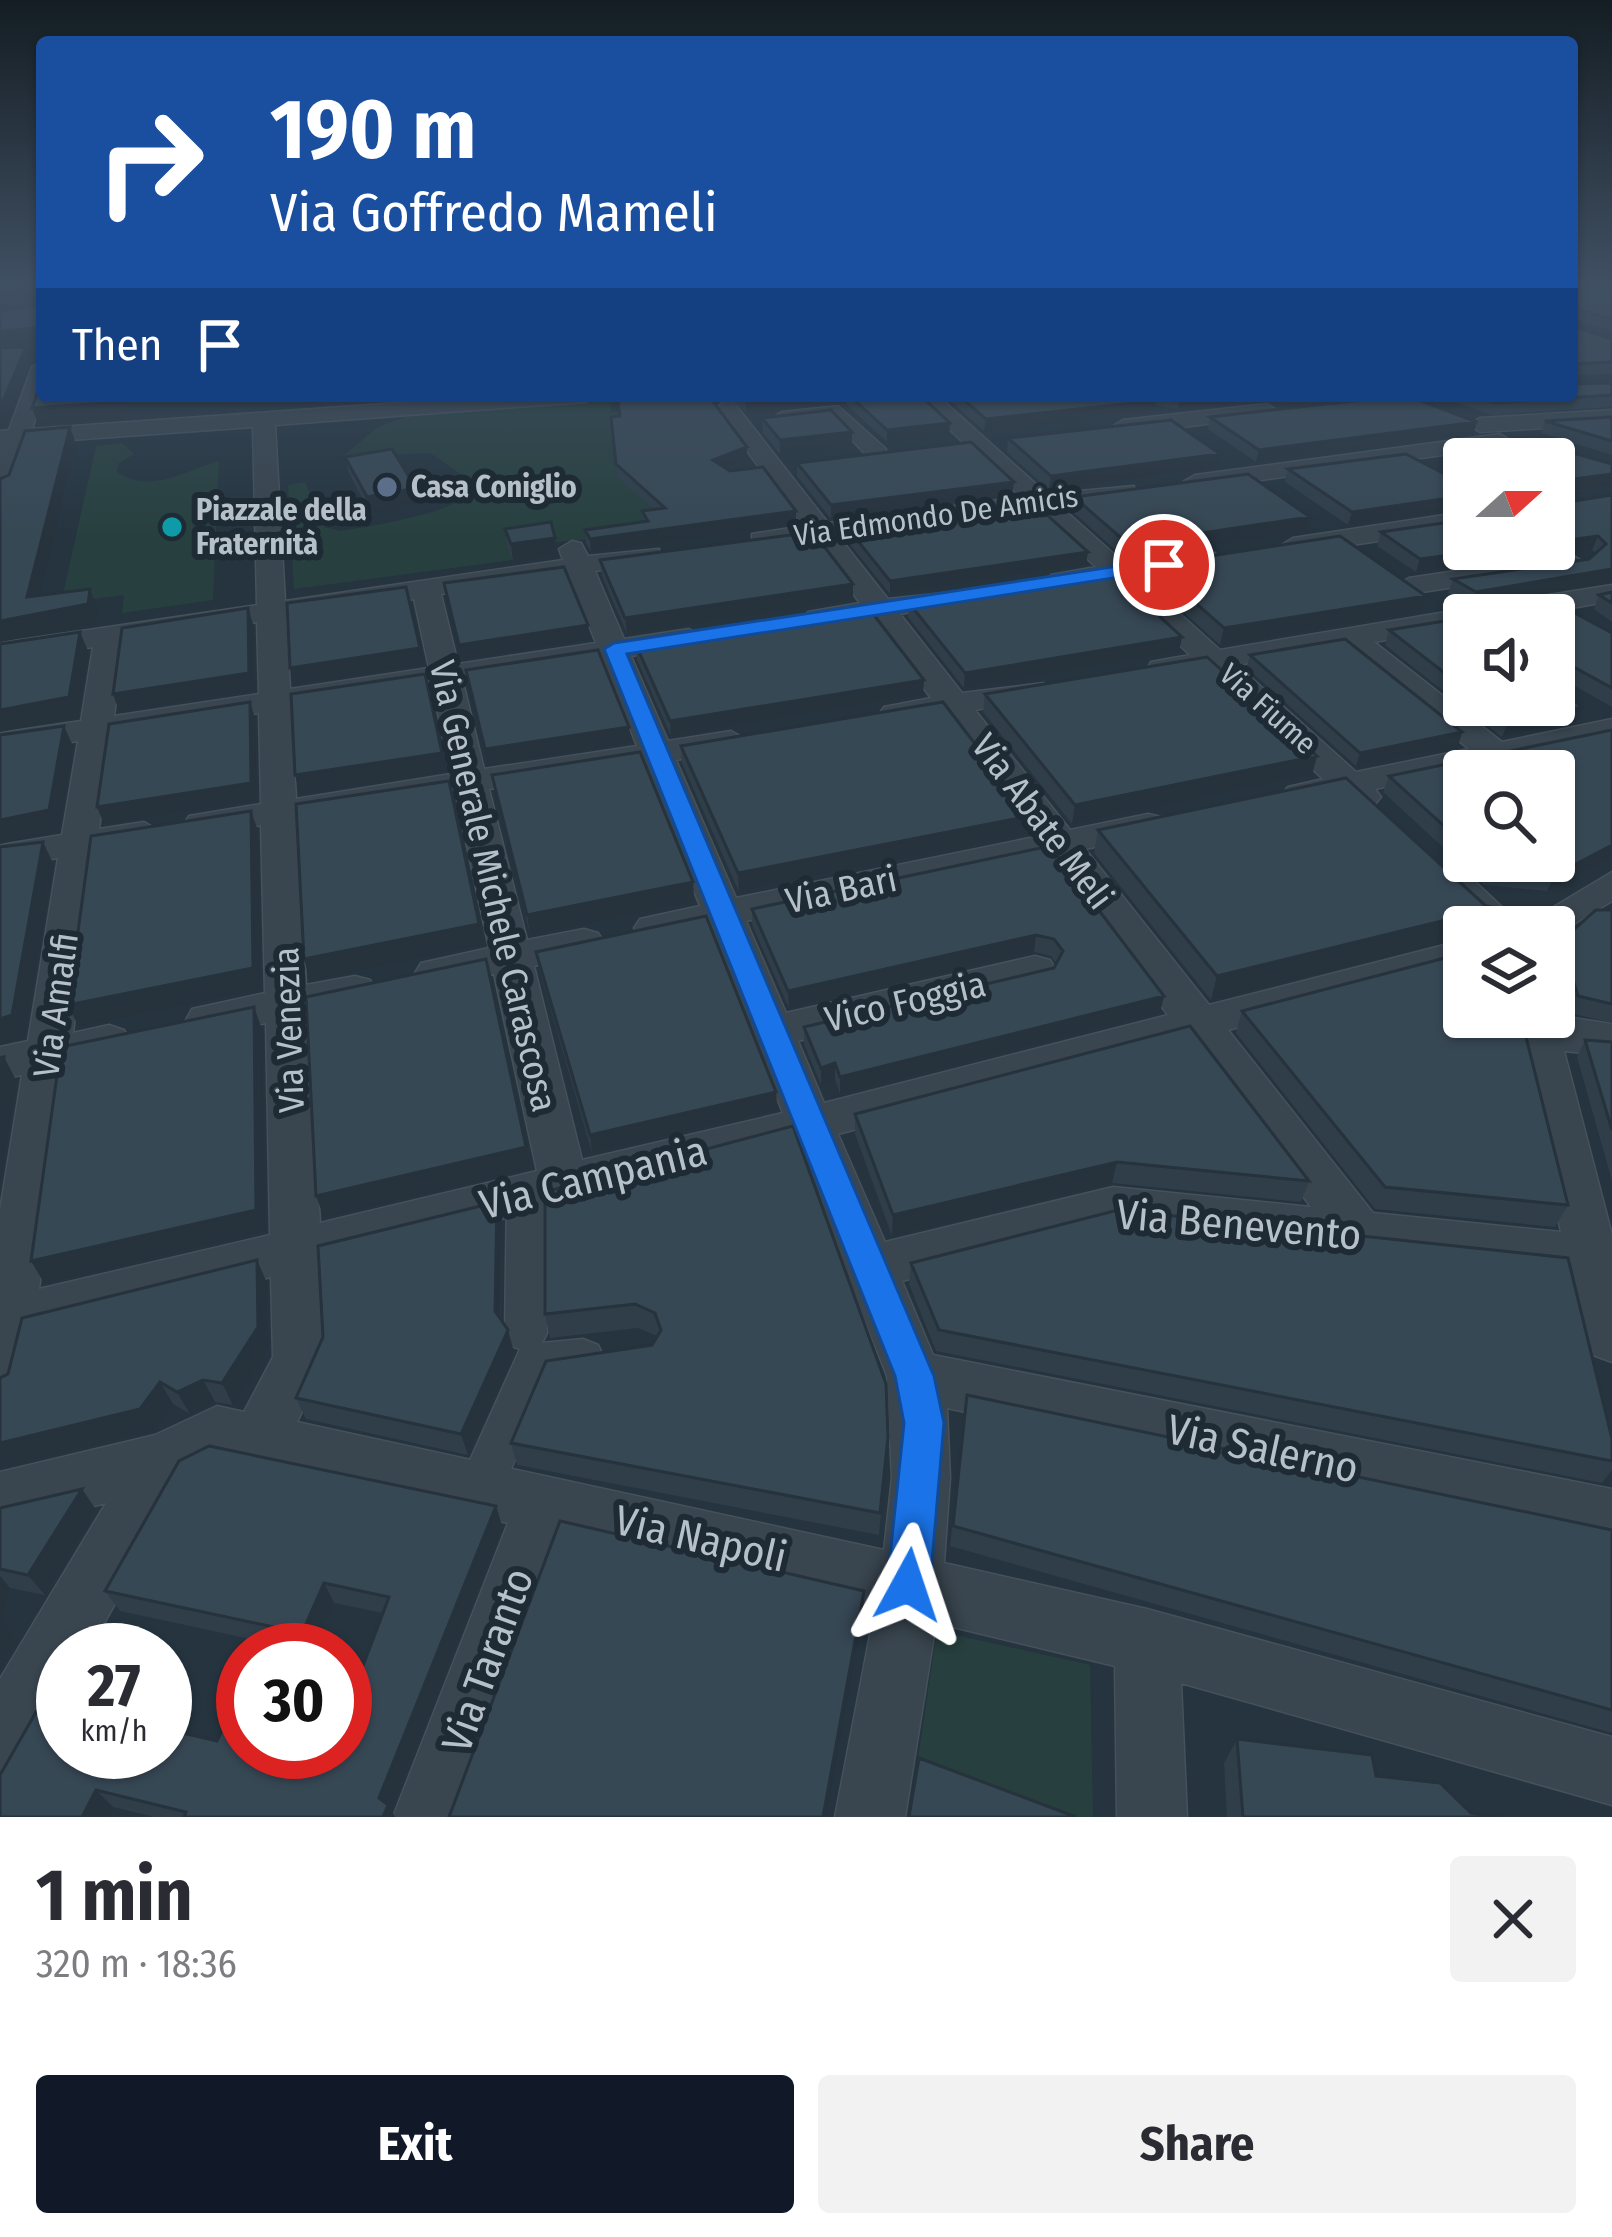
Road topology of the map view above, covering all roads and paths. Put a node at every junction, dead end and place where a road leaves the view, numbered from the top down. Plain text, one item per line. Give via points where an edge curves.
1 (36, 381) edge
2 (405, 402) edge
3 (934, 402) edge
4 (1141, 402) edge
5 (375, 403) edge
6 (1176, 409) edge
7 (1282, 410) edge
8 (1612, 416) edge
9 (264, 419) junction
10 (9, 438) edge
11 (989, 441) junction
12 (938, 447) edge
13 (878, 454) edge
14 (1407, 454) junction
15 (1249, 475) junction
16 (1443, 476) edge
17 (0, 490) edge
18 (1042, 501) junction
19 (1443, 523) edge
20 (822, 532) junction
21 (1341, 538) junction
22 (734, 544) edge
23 (668, 553) edge
24 (1575, 555) edge
25 (576, 557) junction
26 (1583, 560) junction
27 (1120, 572) junction
28 (1392, 574) junction
29 (1612, 577) edge
30 (1033, 585) edge
31 (425, 587) junction
32 (989, 592) edge
33 (1612, 593) edge
34 (1575, 599) edge
35 (1443, 605) edge
36 (272, 608) junction
37 (880, 608) junction
38 (1575, 615) edge
39 (792, 622) edge
40 (1443, 623) edge
41 (1593, 626) edge
42 (725, 632) edge
43 (110, 634) junction
44 (1349, 637) junction
45 (614, 649) junction
46 (0, 652) edge
47 (1213, 660) junction
48 (445, 675) junction
49 (1118, 676) edge
50 (1071, 684) edge
51 (275, 701) junction
52 (1575, 701) edge
53 (953, 704) junction
54 (862, 719) edge
55 (96, 728) junction
56 (1612, 728) edge
57 (772, 734) edge
58 (0, 742) edge
59 (1490, 750) edge
60 (1513, 750) edge
61 (658, 753) junction
62 (1443, 764) edge
63 (470, 780) junction
64 (1349, 783) junction
65 (1260, 802) edge
66 (279, 813) junction
67 (1383, 815) edge
68 (1193, 816) edge
69 (79, 842) junction
70 (1060, 844) junction
71 (0, 856) edge
72 (1434, 863) edge
73 (1480, 906) edge
74 (725, 913) junction
75 (511, 957) junction
76 (1443, 959) edge
77 (1035, 970) edge
78 (286, 1004) junction
79 (1196, 1022) junction
80 (775, 1031) junction
81 (1575, 1033) edge
82 (1540, 1038) edge
83 (1612, 1040) edge
84 (47, 1053) junction
85 (0, 1063) edge
86 (814, 1123) junction
87 (545, 1189) junction
88 (1359, 1233) junction
89 (296, 1250) junction
90 (1602, 1258) edge
91 (872, 1267) junction
92 (4, 1321) edge
93 (526, 1333) dead end
94 (1612, 1338) edge
95 (618, 1354) edge
96 (915, 1376) junction
97 (0, 1377) edge
98 (258, 1442) junction
99 (164, 1461) junction
100 (480, 1489) junction
101 (0, 1501) edge
102 (546, 1502) junction
103 (1612, 1519) edge
104 (908, 1585) junction
105 (1147, 1642) junction
106 (0, 1743) edge
107 (1612, 1771) edge
108 (428, 1817) edge
109 (870, 1817) edge
110 (1152, 1817) edge

1 - 10 street
2 - 5 street
3 - 11 street, Via Fiume
4 - 6 street via 1104,418
5 - 9 street
6 - 7 street
6 - 15 street
8 - 14 street, Via Edmondo De Amicis via 1471,422 1527,443
9 - 10 street via 142,418
9 - 36 street, Via Venezia
10 - 17 street
11 - 12 street
11 - 18 street, Via Fiume
13 - 20 street, Via Abate Meli via 838,413 733,416
14 - 15 street, Via Edmondo De Amicis
14 - 16 street
15 - 18 street, Via Edmondo De Amicis
15 - 21 street
18 - 20 street, Via Edmondo De Amicis
18 - 27 street, Via Fiume
19 - 21 street
20 - 22 street, Via Edmondo De Amicis
20 - 37 street, Via Abate Meli
21 - 27 street
21 - 28 street
23 - 25 street
24 - 26 street
25 - 31 street
25 - 45 street
26 - 28 street
26 - 29 street
27 - 30 street
27 - 47 street, Via Fiume
28 - 35 street
31 - 36 street
31 - 48 street, Via Generale Michele Carascosa
32 - 37 street
33 - 34 street
36 - 43 street
36 - 51 street, Via Venezia
37 - 39 street
37 - 53 street, Via Abate Meli
38 - 41 street
40 - 44 street
42 - 45 street
43 - 46 street
43 - 55 street, Via Amalfi
44 - 47 street
44 - 59 street
45 - 48 street
45 - 61 street
47 - 49 street
47 - 64 street, Via Fiume
48 - 51 street
48 - 63 street, Via Generale Michele Carascosa
50 - 53 street
51 - 55 street
51 - 66 street, Via Venezia
52 - 56 street
53 - 54 street
53 - 70 street, Via Abate Meli
55 - 58 street
55 - 69 street, Via Amalfi
56 - 60 street
57 - 61 street
61 - 63 street
61 - 74 street
62 - 64 street
63 - 66 street
63 - 75 street, Via Generale Michele Carascosa
64 - 65 street
64 - 67 street, Via Fiume
66 - 69 street
66 - 78 street, Via Venezia
68 - 70 street, Via Bari
69 - 71 street
69 - 84 street, Via Amalfi
70 - 74 street, Via Bari
70 - 79 street, Via Abate Meli
72 - 73 street
74 - 75 street, Via Bari
74 - 80 street
75 - 78 street, Via Bari
75 - 87 street, Via Generale Michele Carascosa
76 - 79 street, Via Campania
77 - 80 street, Vico Foggia
78 - 84 street, Via Bari
78 - 89 street, Via Venezia
79 - 86 street, Via Campania
79 - 88 street, Via Abate Meli
80 - 86 street
81 - 83 street
82 - 90 street
84 - 85 street, Via Bari
84 - 92 street, Via Amalfi
86 - 87 street, Via Campania
86 - 91 street
87 - 89 street, Via Campania
87 - 93 street
88 - 90 street, Via Benevento
88 - 91 street, Via Benevento via 1114,1208
89 - 92 street, Via Campania
89 - 98 street, Via Venezia via 300,1359
90 - 94 street
91 - 96 street
92 - 97 street, Via Amalfi
95 - 100 street via 534,1363
96 - 103 street, Via Salerno
96 - 104 street via 924,1423
98 - 99 street, Via Napoli via 218,1433
98 - 100 street, Via Napoli
99 - 101 street, Via Napoli
99 - 106 street
100 - 102 street, Via Napoli
102 - 104 street, Via Napoli
102 - 108 street, Via Taranto
104 - 105 street, Via Napoli
104 - 109 street
105 - 107 street, Via Napoli
105 - 110 street

